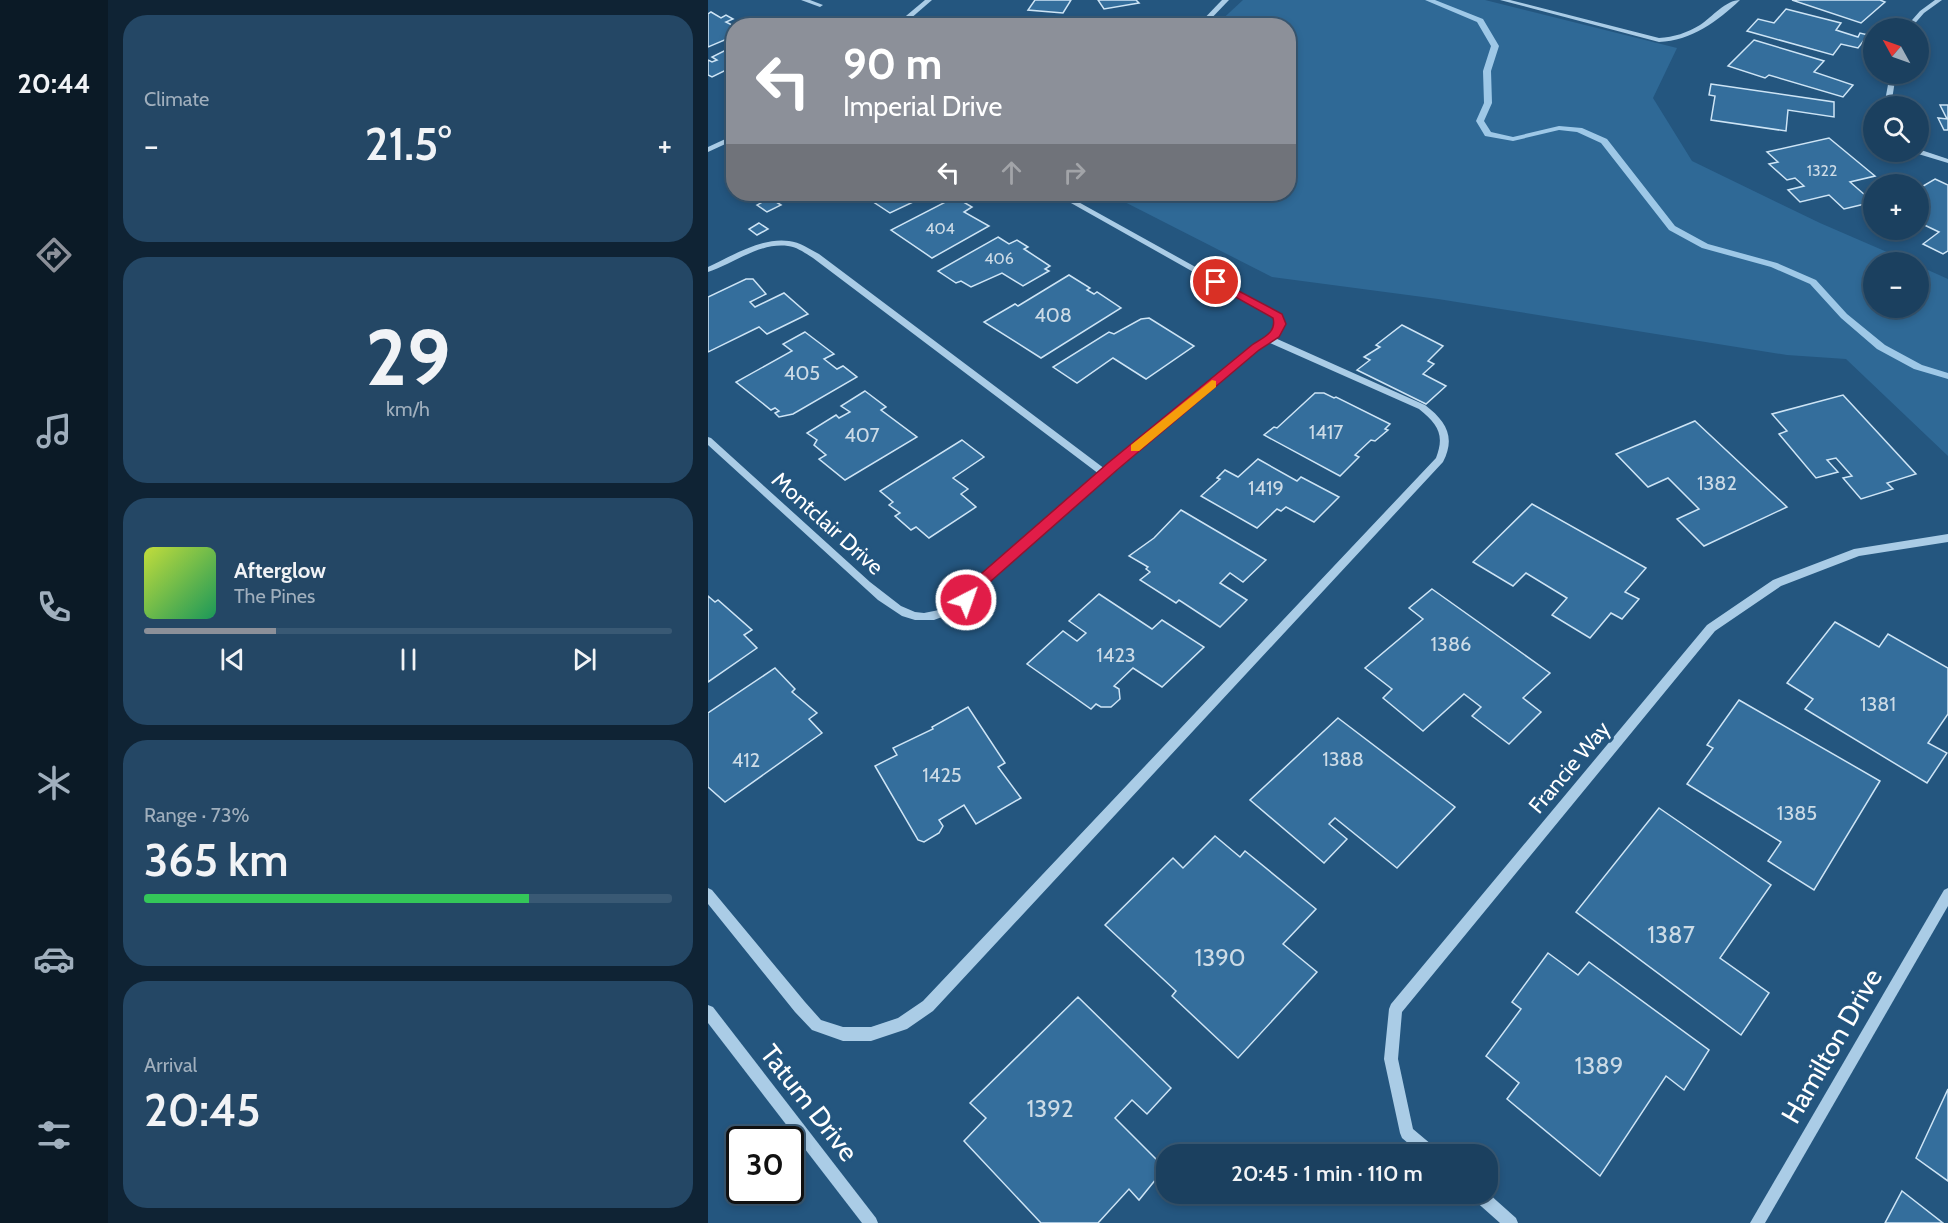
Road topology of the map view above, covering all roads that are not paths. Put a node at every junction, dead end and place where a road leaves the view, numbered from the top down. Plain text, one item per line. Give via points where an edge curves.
1 (804, 0) edge
2 (929, 0) edge
3 (1226, 0) edge
4 (1503, 0) edge
5 (1737, 0) edge
6 (1939, 0) edge
7 (820, 5) dead end
8 (907, 18) edge
9 (1208, 18) edge
10 (1917, 18) edge
11 (726, 141) edge
12 (708, 150) edge
13 (1929, 155) edge
14 (1948, 161) edge
15 (1071, 201) edge
16 (708, 270) edge
17 (1269, 339) junction
18 (708, 440) edge
19 (1105, 474) junction
20 (1948, 538) edge
21 (708, 894) edge
22 (1948, 894) edge
23 (708, 1012) edge
24 (1420, 1144) edge
25 (1489, 1204) edge
26 (871, 1223) edge
27 (1511, 1223) edge
28 (1757, 1223) edge

1 - 7 street
2 - 8 street
3 - 9 street
4 - 5 street via 1670,40 1694,32
6 - 10 street
11 - 12 street
13 - 14 street
15 - 17 street via 1278,317 1280,324
16 - 19 street via 773,244 787,242 801,247
17 - 19 street
17 - 21 street via 1434,415 1446,437 1440,460 928,1006 902,1024 871,1034 843,1034 817,1025
18 - 19 street, Montclair Drive via 866,585 909,615 931,617 953,610 966,600 986,577
20 - 24 street, Francie Way via 1858,552 1777,583 1711,628 1396,1009 1391,1059 1407,1133
22 - 28 street, Hamilton Drive
23 - 26 street, Tatum Drive
25 - 27 street

